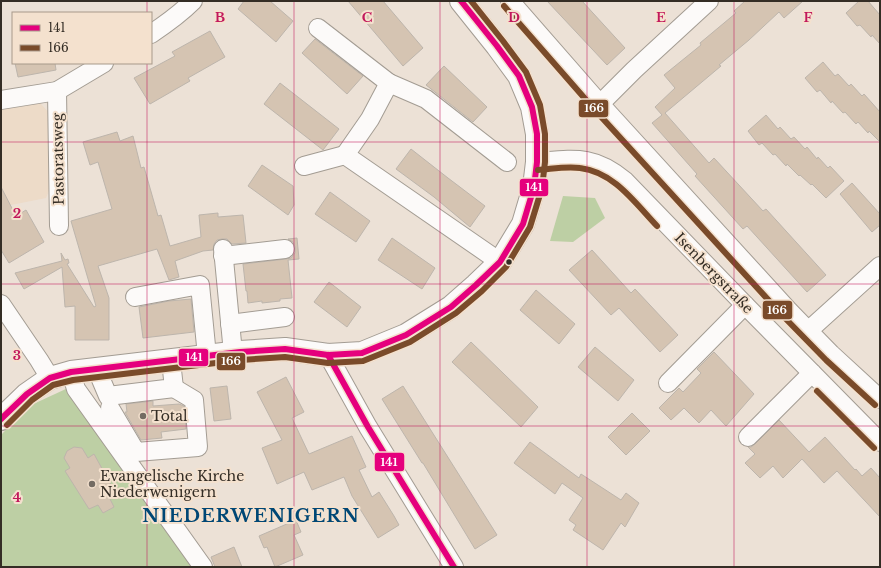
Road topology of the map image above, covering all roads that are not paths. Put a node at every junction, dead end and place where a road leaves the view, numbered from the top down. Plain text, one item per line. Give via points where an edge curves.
1 (193, 1) edge
2 (461, 1) edge
3 (510, 1) edge
4 (709, 1) edge
5 (318, 28) dead end
6 (152, 33) edge
7 (102, 64) edge
8 (389, 83) junction
9 (57, 91) junction
10 (1, 100) edge
11 (600, 104) junction
12 (346, 155) junction
13 (507, 162) dead end
14 (537, 162) junction
15 (304, 166) dead end
16 (59, 226) dead end
17 (285, 248) dead end
18 (500, 262) junction
19 (880, 266) edge
20 (135, 297) dead end
21 (1, 304) edge
22 (745, 305) junction
23 (285, 317) dead end
24 (230, 324) junction
25 (808, 331) junction
26 (233, 353) junction
27 (328, 355) junction
28 (207, 356) junction
29 (171, 361) junction
30 (97, 370) junction
31 (812, 374) junction
32 (60, 375) junction
33 (668, 383) dead end
34 (174, 388) junction
35 (880, 399) edge
36 (109, 402) junction
37 (1, 419) edge
38 (748, 437) dead end
39 (880, 442) edge
40 (203, 567) edge
41 (454, 567) edge

1 - 6 street
2 - 14 main road via 519,76 532,107 537,134
3 - 11 street
4 - 11 street
5 - 8 street
7 - 9 street, Pastoratsweg
8 - 12 street via 370,119
8 - 13 street via 426,99
9 - 10 street, Pastoratsweg
9 - 16 street, Pastoratsweg
11 - 25 street
12 - 15 street
12 - 18 street
14 - 18 main road via 534,187 523,224
14 - 22 street, Isenbergstraße via 585,160 617,174
17 - 24 street via 223,253
18 - 27 main road via 451,307 406,335 362,353
19 - 25 street
20 - 28 street via 200,286
21 - 32 street via 39,360
22 - 31 street, Isenbergstraße
22 - 33 street
23 - 24 street
24 - 26 street
25 - 35 street
26 - 27 main road via 285,349
26 - 28 main road
27 - 41 street via 368,427
28 - 29 main road
29 - 30 main road
29 - 34 street
30 - 32 main road
30 - 36 street
31 - 38 street
31 - 39 street, Isenbergstraße
32 - 37 main road via 27,394
32 - 40 street via 76,389
34 - 36 street via 176,400
34 - 36 street via 194,400 198,447 136,452

